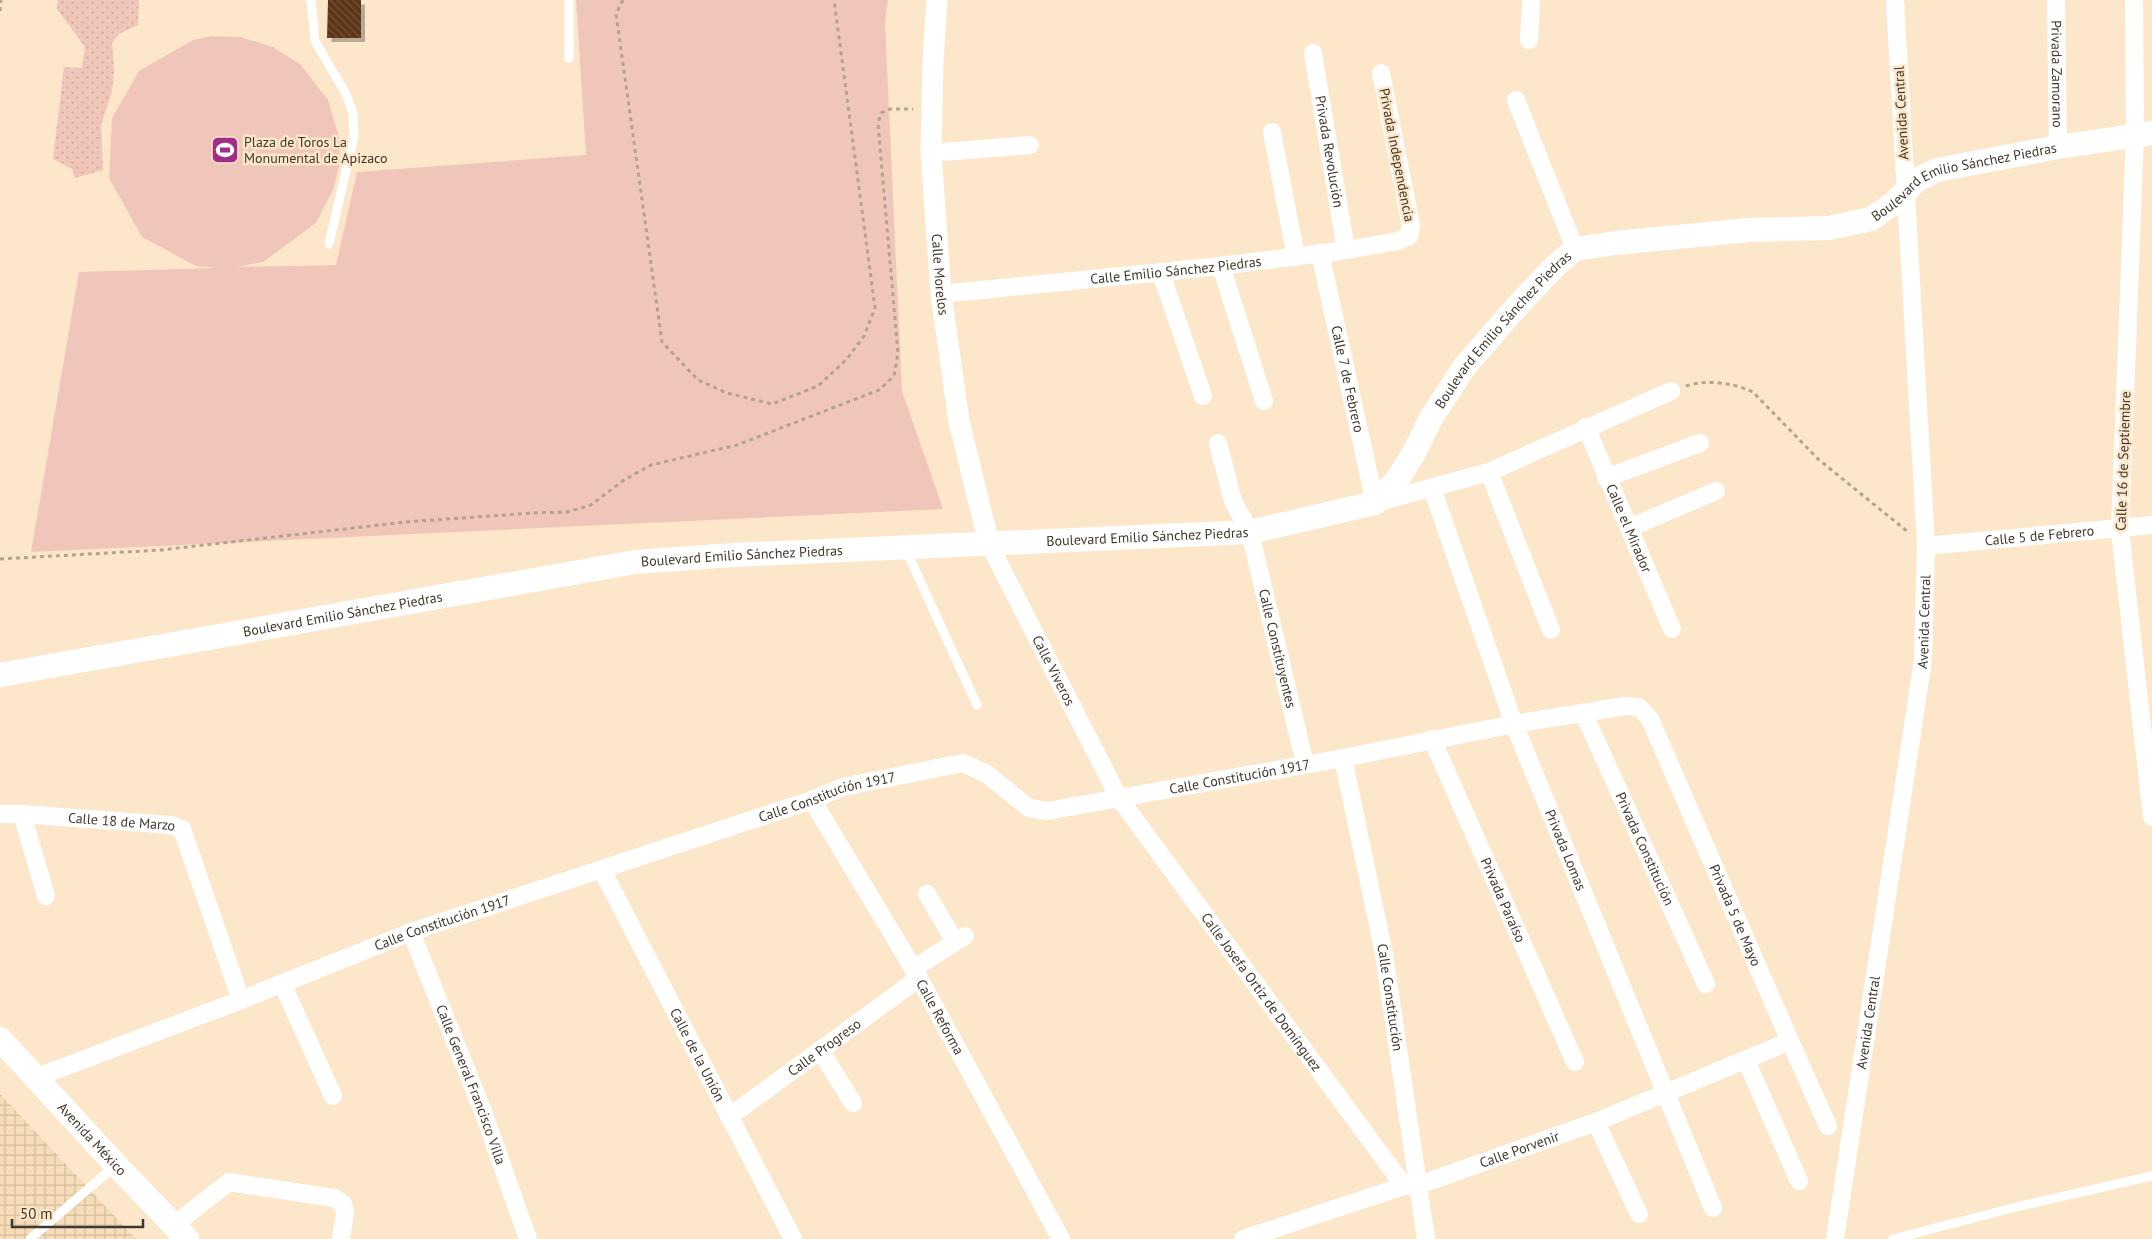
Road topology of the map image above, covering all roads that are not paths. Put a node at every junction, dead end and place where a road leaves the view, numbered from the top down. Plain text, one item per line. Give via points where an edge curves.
1 (311, 0) edge
2 (569, 0) edge
3 (937, 0) edge
4 (1532, 0) edge
5 (1895, 0) edge
6 (2056, 0) edge
7 (2134, 0) edge
8 (1529, 40) dead end
9 (1313, 53) dead end
10 (569, 58) dead end
11 (1381, 73) dead end
12 (1516, 100) dead end
13 (1272, 132) dead end
14 (2144, 134) edge
15 (1030, 145) dead end
16 (2058, 147) junction
17 (930, 153) junction
18 (1905, 192) junction
19 (1409, 236) joint
20 (328, 244) dead end
21 (1575, 249) junction
22 (1346, 250) junction
23 (1320, 253) junction
24 (1296, 257) junction
25 (1221, 266) junction
26 (1161, 273) junction
27 (941, 294) junction
28 (1671, 391) road end
29 (1202, 396) dead end
30 (1264, 401) dead end
31 (1586, 427) junction
32 (1218, 443) dead end
33 (1700, 443) dead end
34 (1489, 472) junction
35 (1606, 478) junction
36 (1432, 488) junction
37 (1716, 491) dead end
38 (1375, 503) junction
39 (2152, 525) edge
40 (1629, 528) junction
41 (2120, 530) junction
42 (1250, 532) junction
43 (988, 544) junction
44 (1926, 546) junction
45 (904, 548) junction
46 (1672, 628) dead end
47 (1550, 630) dead end
48 (0, 675) edge
49 (977, 705) dead end
50 (1639, 707) joint
51 (1584, 714) junction
52 (1514, 724) junction
53 (1432, 739) junction
54 (1343, 758) junction
55 (1305, 764) junction
56 (1119, 798) junction
57 (812, 800) junction
58 (0, 814) edge
59 (22, 814) junction
60 (2152, 817) edge
61 (602, 870) junction
62 (926, 894) dead end
63 (46, 896) dead end
64 (411, 932) junction
65 (916, 974) junction
66 (282, 983) junction
67 (1706, 984) dead end
68 (241, 1000) junction
69 (0, 1039) edge
70 (1790, 1041) junction
71 (820, 1050) junction
72 (1746, 1060) junction
73 (1575, 1062) dead end
74 (35, 1078) junction
75 (1666, 1094) junction
76 (333, 1096) dead end
77 (853, 1103) dead end
78 (729, 1117) junction
79 (1596, 1122) junction
80 (1828, 1126) dead end
81 (116, 1165) junction
82 (2152, 1176) edge
83 (1799, 1181) dead end
84 (1412, 1185) junction
85 (1713, 1208) dead end
86 (1638, 1214) dead end
87 (180, 1232) edge
88 (30, 1239) edge
89 (341, 1239) edge
90 (346, 1239) edge
91 (528, 1239) edge
92 (793, 1239) edge
93 (1062, 1239) edge
94 (1244, 1239) edge
95 (1426, 1239) edge
96 (1835, 1239) edge
97 (1893, 1239) edge

1 - 20 lane via 315,41 346,94 353,113 354,137
2 - 10 lane
3 - 17 street, Calle Morelos
4 - 8 street
5 - 18 street, Avenida Central
6 - 16 street, Privada Zamorano
7 - 14 street, Calle 16 de Septiembre
9 - 22 street, Privada Revolución
11 - 19 street, Privada Independencia via 1411,226
12 - 21 street
13 - 24 street
14 - 16 main road, Boulevard Emilio Sánchez Piedras
14 - 41 street, Calle 16 de Septiembre
15 - 17 street
16 - 18 main road, Boulevard Emilio Sánchez Piedras via 1937,170 1917,180
17 - 27 street, Calle Morelos
18 - 21 main road, Boulevard Emilio Sánchez Piedras via 1871,219 1829,228 1748,230
18 - 44 street, Avenida Central
19 - 22 street, Calle Emilio Sánchez Piedras
21 - 38 main road, Boulevard Emilio Sánchez Piedras via 1520,303 1465,366 1431,418 1397,480
22 - 23 street, Calle Emilio Sánchez Piedras
23 - 24 street, Calle Emilio Sánchez Piedras
23 - 38 street, Calle 7 de Febrero
24 - 25 street, Calle Emilio Sánchez Piedras
25 - 26 street, Calle Emilio Sánchez Piedras
25 - 30 street
26 - 27 street, Calle Emilio Sánchez Piedras
26 - 29 street
27 - 43 street, Calle Morelos via 959,421
28 - 31 street
31 - 34 street
31 - 35 street, Calle el Mirador
32 - 42 street via 1233,501
33 - 35 street
34 - 36 street
34 - 47 street
35 - 40 street, Calle el Mirador
36 - 38 street
36 - 52 street, Privada Lomas
37 - 40 street
38 - 42 main road, Boulevard Emilio Sánchez Piedras
39 - 41 street, Calle 5 de Febrero
40 - 46 street, Calle el Mirador
41 - 44 street, Calle 5 de Febrero
41 - 60 street, Calle 16 de Septiembre
42 - 43 main road, Boulevard Emilio Sánchez Piedras
42 - 55 street, Calle Constituyentes
43 - 45 main road, Boulevard Emilio Sánchez Piedras
43 - 56 street, Calle Viveros
44 - 96 street, Avenida Central via 1923,660
45 - 48 main road, Boulevard Emilio Sánchez Piedras via 635,562
45 - 49 lane
50 - 51 street, Calle Constitución 1917 via 1625,706
50 - 70 street, Privada 5 de Mayo via 1650,719
51 - 52 street, Calle Constitución 1917
51 - 67 street, Privada Constitución
52 - 53 street, Calle Constitución 1917
52 - 75 street, Privada Lomas
53 - 54 street, Calle Constitución 1917
53 - 73 street, Privada Paraíso
54 - 55 street, Calle Constitución 1917
54 - 84 street, Calle Constitución via 1384,954
55 - 56 street, Calle Constitución 1917
56 - 57 street, Calle Constitución 1917 via 1047,811 1029,808 986,774 963,763 843,787
56 - 84 street, Calle Josefa Ortiz de Domínguez
57 - 61 street, Calle Constitución 1917
57 - 65 street, Calle Reforma
58 - 59 street, Calle 18 de Marzo
59 - 63 street
59 - 68 street, Calle 18 de Marzo via 170,825 182,829
61 - 64 street, Calle Constitución 1917
61 - 78 street, Calle de la Unión
62 - 65 street, Calle Progreso via 960,939
64 - 66 street, Calle Constitución 1917
64 - 91 street, Calle General Francisco Villa via 484,1114
65 - 71 street, Calle Progreso
65 - 93 street, Calle Reforma
66 - 68 street, Calle Constitución 1917
66 - 76 street
68 - 74 street, Calle Constitución 1917
69 - 74 main road, Avenida México
70 - 72 street, Calle Porvenir
70 - 80 street, Privada 5 de Mayo
71 - 77 street
71 - 78 street, Calle Progreso
72 - 75 street, Calle Porvenir
72 - 83 street
74 - 81 main road, Avenida México
75 - 79 street, Calle Porvenir
75 - 85 street, Privada Lomas
78 - 92 street, Calle de la Unión
79 - 84 street, Calle Porvenir
79 - 86 street
81 - 87 main road, Avenida México
81 - 88 lane
82 - 97 lane
84 - 94 street, Calle Porvenir
84 - 95 street, Calle Constitución
87 - 89 street via 229,1182 334,1198 343,1204 345,1213
89 - 90 street

